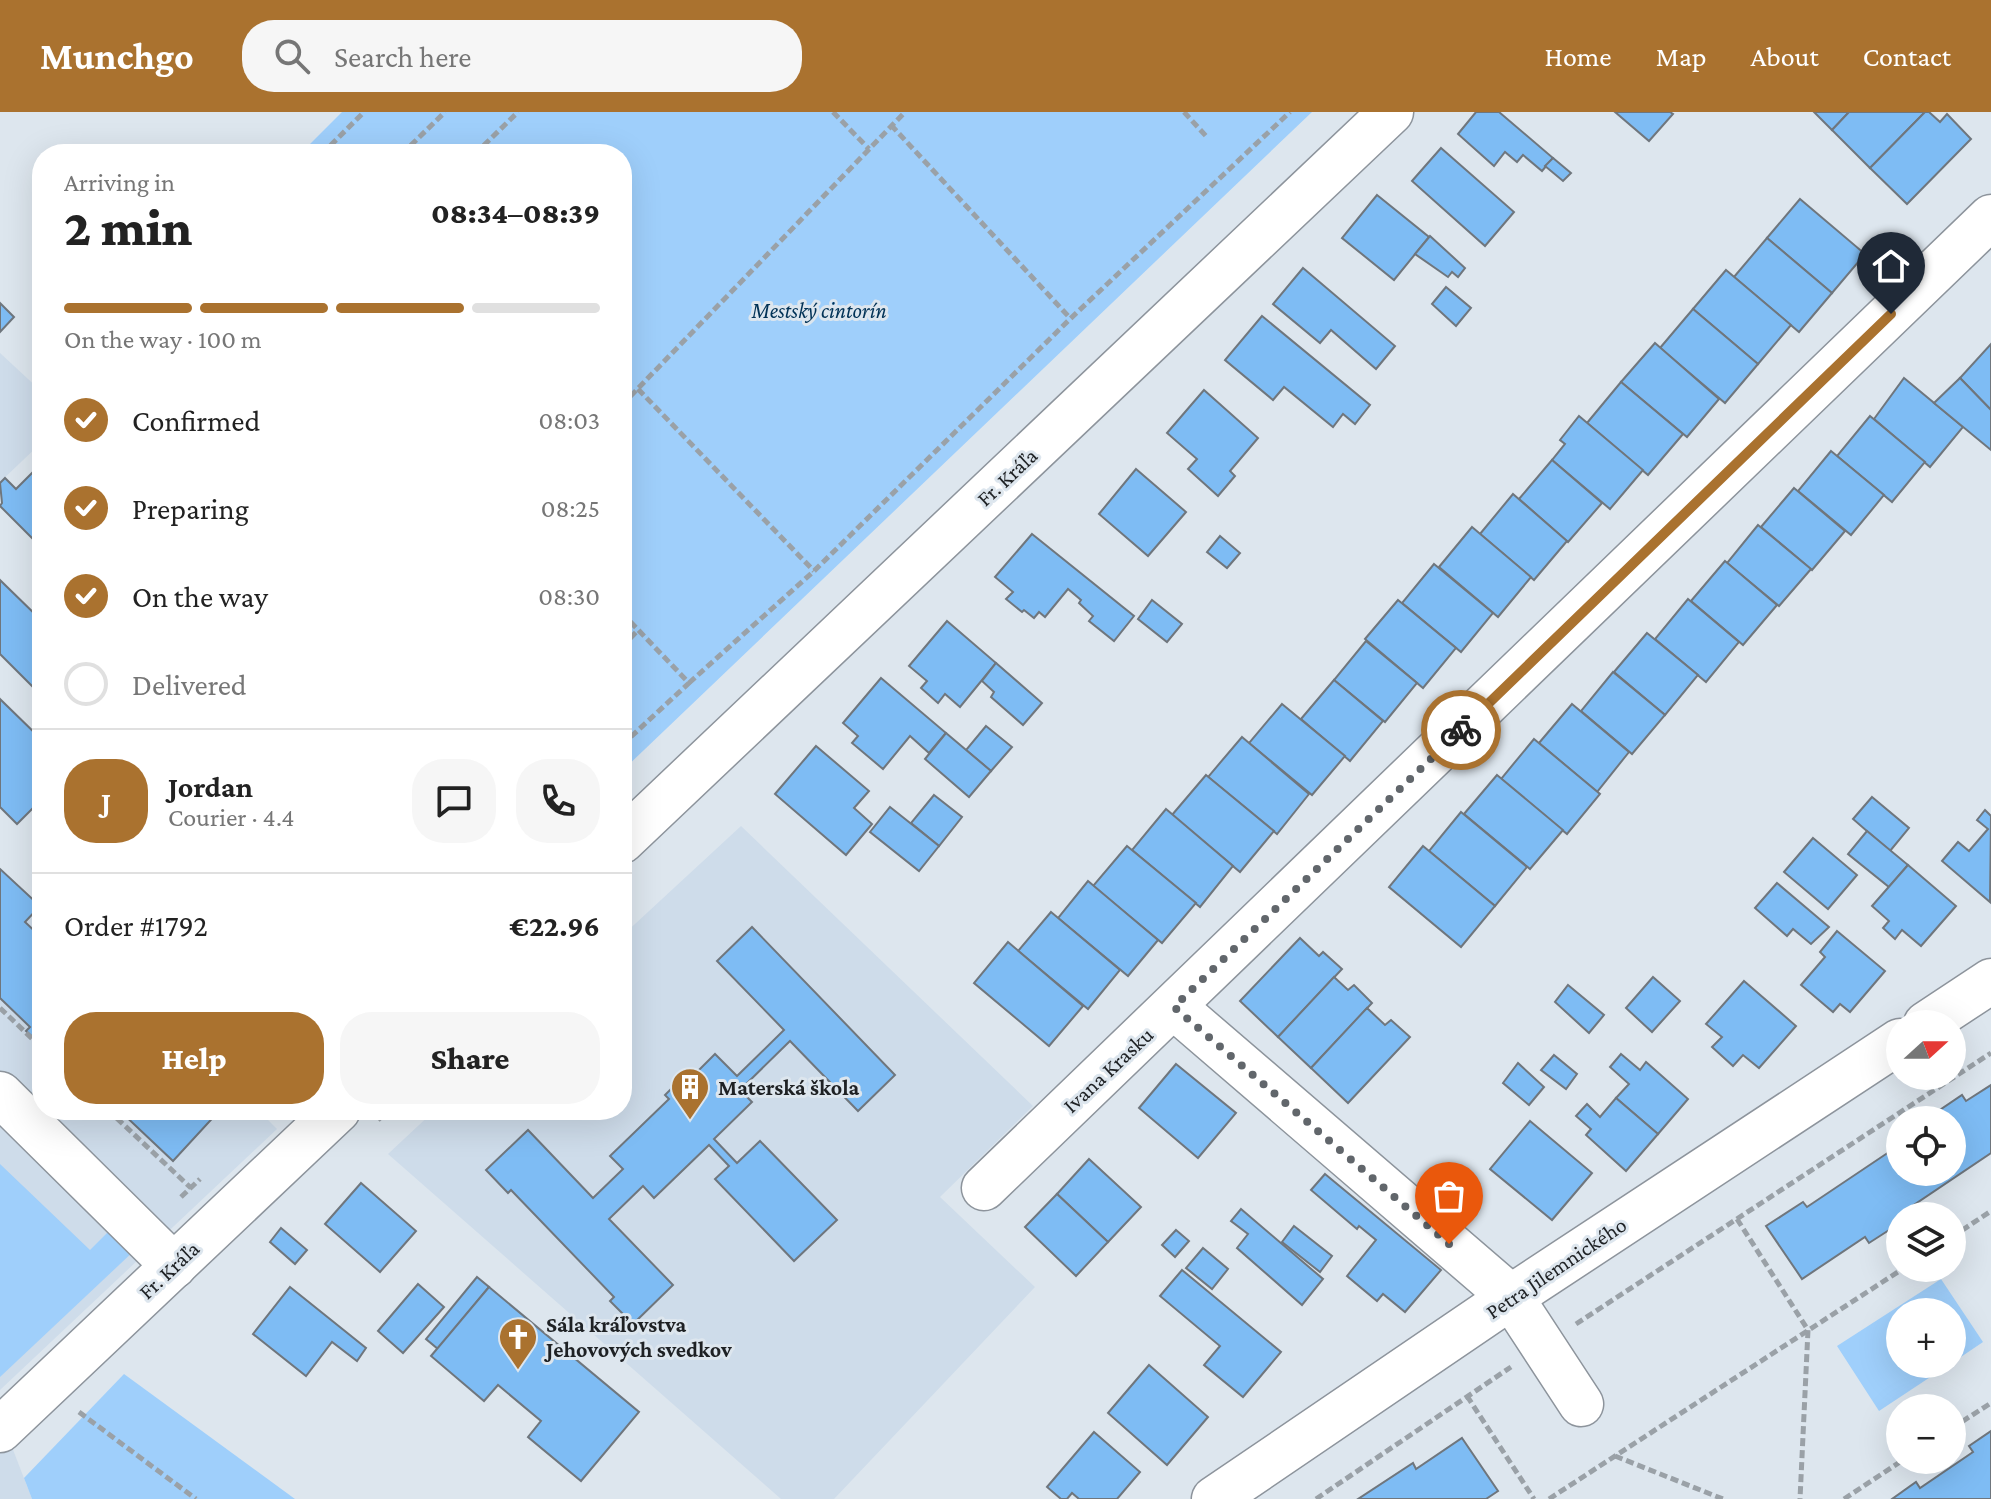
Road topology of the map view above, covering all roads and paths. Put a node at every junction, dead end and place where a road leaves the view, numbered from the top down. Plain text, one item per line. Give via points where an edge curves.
1 (364, 112) edge
2 (445, 112) edge
3 (518, 112) edge
4 (833, 112) edge
5 (905, 112) edge
6 (1184, 112) edge
7 (1290, 112) edge
8 (1391, 112) edge
9 (891, 125) junction
10 (1206, 136) dead end
11 (332, 144) edge
12 (412, 144) edge
13 (485, 144) edge
14 (869, 149) junction
15 (1991, 217) edge
16 (1070, 319) junction
17 (638, 389) junction
18 (632, 395) edge
19 (814, 571) junction
20 (632, 624) edge
21 (638, 630) junction
22 (632, 636) edge
23 (689, 683) junction
24 (632, 736) edge
25 (632, 832) edge
26 (1991, 981) edge
27 (1174, 1007) junction
28 (0, 1008) edge
29 (1947, 1010) edge
30 (32, 1038) edge
31 (1886, 1050) edge
32 (1991, 1053) edge
33 (0, 1094) edge
34 (119, 1120) edge
35 (327, 1120) edge
36 (191, 1188) dead end
37 (984, 1188) dead end
38 (1991, 1211) edge
39 (1737, 1219) junction
40 (1966, 1228) edge
41 (174, 1266) junction
42 (1886, 1280) edge
43 (1511, 1297) junction
44 (1808, 1330) junction
45 (1543, 1345) junction
46 (1467, 1396) junction
47 (1991, 1403) edge
48 (1581, 1404) dead end
49 (75, 1409) dead end
50 (1966, 1419) edge
51 (0, 1430) edge
52 (1615, 1456) junction
53 (1886, 1471) edge
54 (196, 1499) edge
55 (1214, 1499) edge
56 (1316, 1499) edge
57 (1534, 1499) edge
58 (1549, 1499) edge
59 (1723, 1499) edge
60 (1800, 1499) edge
61 (1844, 1499) edge

1 - 11 path
2 - 12 path
3 - 13 path
4 - 14 path
5 - 9 path
6 - 10 path
7 - 16 path
8 - 25 street, Fr. Kráľa
9 - 14 path
9 - 16 path
14 - 17 path
15 - 27 street, Ivana Krasku
16 - 19 path
17 - 18 path
17 - 19 path
19 - 23 path
20 - 21 path
21 - 22 path
21 - 23 path
23 - 24 path
26 - 29 street
27 - 37 street, Ivana Krasku
27 - 43 street
28 - 30 path
31 - 43 street, Petra Jilemnického
32 - 39 path
33 - 41 street
34 - 36 path
35 - 41 street, Fr. Kráľa
38 - 40 path
39 - 44 path
39 - 45 path
41 - 51 street, Fr. Kráľa
42 - 44 path
43 - 45 street
43 - 55 street, Petra Jilemnického
44 - 52 path
44 - 60 path
45 - 46 path
45 - 48 street
46 - 56 path
46 - 57 path
47 - 50 path
49 - 54 path
52 - 58 path
52 - 59 path
53 - 61 path

